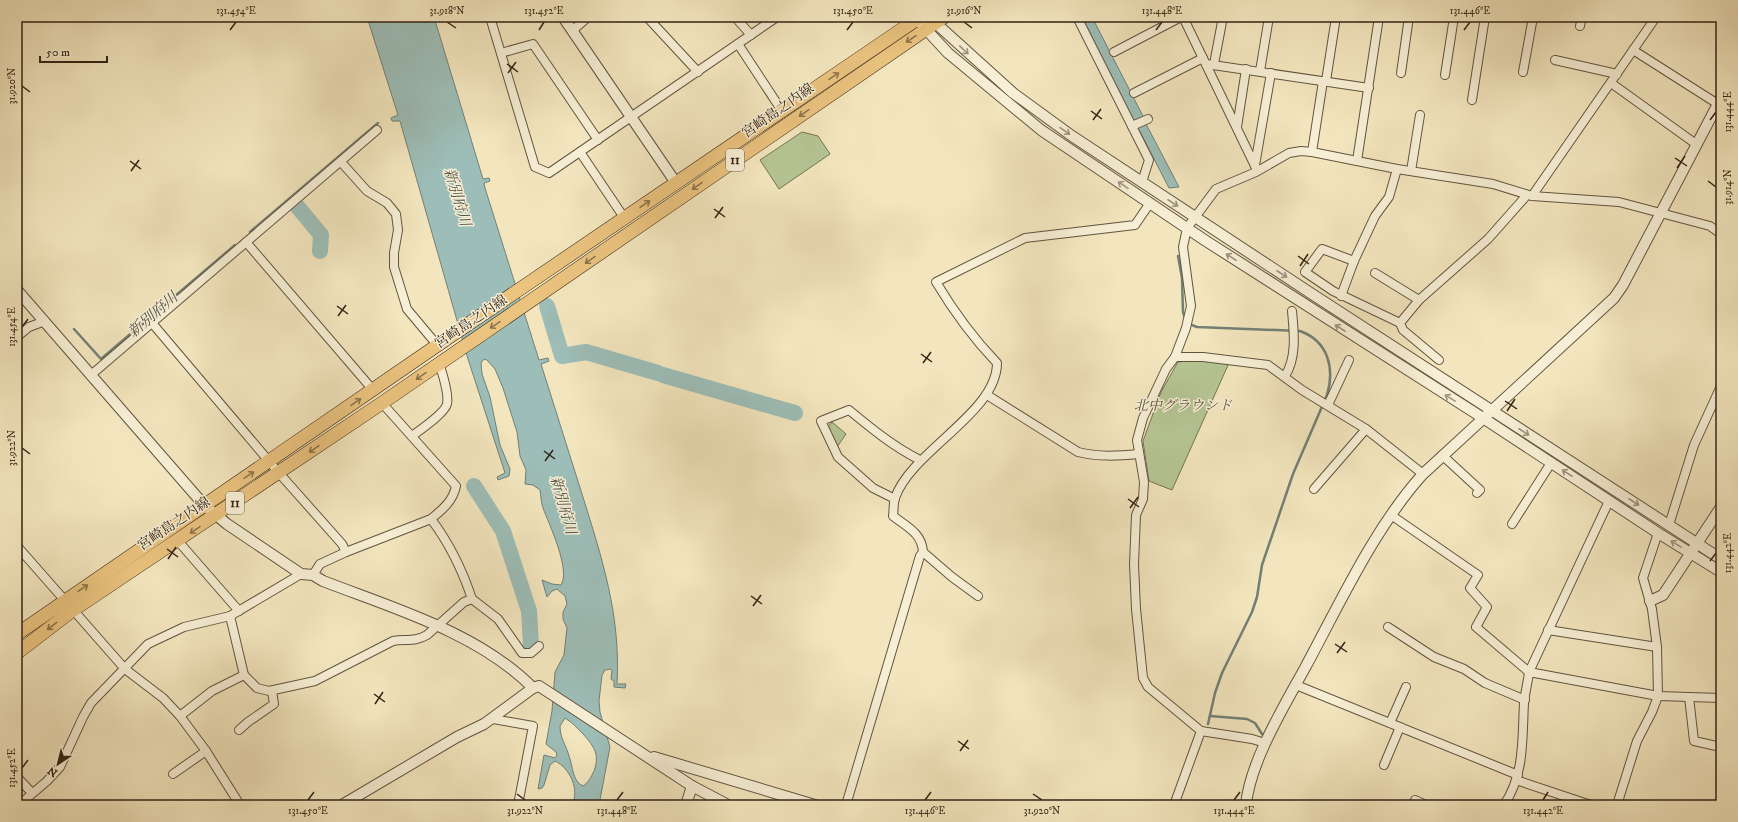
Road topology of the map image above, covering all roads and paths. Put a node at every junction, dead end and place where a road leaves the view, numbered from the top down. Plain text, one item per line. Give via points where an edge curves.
1 (490, 17) edge
2 (562, 17) edge
3 (588, 17) edge
4 (647, 17) edge
5 (735, 17) edge
6 (777, 17) edge
7 (1077, 17) edge
8 (1182, 17) edge
9 (1269, 17) edge
10 (1336, 17) edge
11 (1379, 17) edge
12 (1409, 17) edge
13 (1454, 17) edge
14 (1485, 17) edge
15 (1533, 17) edge
16 (1582, 17) edge
17 (1656, 17) edge
18 (926, 20) edge
19 (1222, 22) dead end
20 (1580, 26) dead end
21 (572, 31) junction
22 (751, 35) junction
23 (738, 44) junction
24 (1633, 50) junction
25 (1114, 52) dead end
26 (501, 54) junction
27 (1555, 60) dead end
28 (1208, 62) junction
29 (1246, 69) junction
30 (1260, 71) junction
31 (698, 72) junction
32 (1523, 72) dead end
33 (1271, 73) junction
34 (1401, 73) dead end
35 (1617, 74) junction
36 (1445, 75) dead end
37 (1325, 81) junction
38 (1611, 83) junction
39 (1368, 88) junction
40 (1134, 93) dead end
41 (1472, 100) dead end
42 (1720, 102) edge
43 (782, 111) junction
44 (1420, 115) dead end
45 (631, 117) junction
46 (1148, 118) dead end
47 (1132, 126) junction
48 (1237, 128) junction
49 (377, 130) dead end
50 (598, 140) junction
51 (1696, 144) junction
52 (580, 152) junction
53 (1312, 152) junction
54 (1357, 161) junction
55 (341, 162) junction
56 (1256, 167) junction
57 (1397, 169) junction
58 (1411, 171) junction
59 (1142, 182) junction
60 (676, 183) junction
61 (1530, 196) junction
62 (1150, 203) junction
63 (1660, 212) junction
64 (1195, 217) junction
65 (625, 219) junction
66 (1187, 228) junction
67 (1721, 234) edge
68 (246, 242) junction
69 (1354, 260) junction
70 (1376, 273) dead end
71 (17, 290) edge
72 (1341, 296) junction
73 (1419, 300) junction
74 (1292, 311) dead end
75 (45, 321) junction
76 (152, 323) junction
77 (1400, 323) junction
78 (17, 337) edge
79 (441, 343) junction
80 (1175, 357) junction
81 (1349, 360) dead end
82 (1439, 360) dead end
83 (439, 363) junction
84 (91, 375) junction
85 (1284, 376) junction
86 (1721, 386) edge
87 (373, 390) junction
88 (987, 395) junction
89 (382, 403) junction
90 (1325, 404) junction
91 (1492, 411) junction
92 (1483, 418) junction
93 (1366, 429) junction
94 (412, 436) junction
95 (1139, 454) junction
96 (1442, 456) junction
97 (920, 460) junction
98 (270, 461) junction
99 (1551, 463) junction
100 (279, 473) junction
101 (1423, 474) junction
102 (1314, 489) dead end
103 (1477, 493) dead end
104 (895, 499) junction
105 (1609, 501) junction
106 (204, 505) junction
107 (1721, 507) edge
108 (217, 515) junction
109 (1391, 516) junction
110 (431, 519) junction
111 (1512, 524) dead end
112 (1669, 525) junction
113 (1658, 533) junction
114 (178, 541) junction
115 (1697, 543) junction
116 (17, 546) edge
117 (346, 552) junction
118 (923, 552) junction
119 (1691, 553) junction
120 (1721, 559) edge
121 (1721, 572) edge
122 (301, 574) junction
123 (313, 575) junction
124 (978, 596) dead end
125 (472, 600) junction
126 (1650, 601) junction
127 (69, 605) junction
128 (239, 611) junction
129 (230, 616) junction
130 (438, 626) junction
131 (1388, 627) dead end
132 (1548, 630) junction
133 (17, 634) edge
134 (540, 646) dead end
135 (1657, 647) junction
136 (17, 653) edge
137 (125, 669) junction
138 (1529, 672) junction
139 (244, 675) junction
140 (1296, 685) junction
141 (536, 687) junction
142 (1406, 687) dead end
143 (272, 691) junction
144 (1658, 696) junction
145 (1689, 698) junction
146 (1721, 698) edge
147 (1524, 700) junction
148 (180, 716) junction
149 (493, 719) junction
150 (1390, 723) junction
151 (1400, 727) junction
152 (239, 730) dead end
153 (1201, 731) junction
154 (1265, 743) junction
155 (1721, 747) edge
156 (206, 751) junction
157 (644, 754) junction
158 (1384, 765) dead end
159 (173, 774) dead end
160 (17, 777) edge
161 (1517, 777) junction
162 (692, 786) junction
163 (32, 793) junction
164 (19, 805) edge
165 (240, 805) edge
166 (342, 805) edge
167 (518, 805) edge
168 (686, 805) edge
169 (728, 805) edge
170 (815, 805) edge
171 (846, 805) edge
172 (1174, 805) edge
173 (1246, 805) edge
174 (1413, 805) edge
175 (1426, 805) edge
176 (1504, 805) edge
177 (1591, 805) edge
178 (1617, 805) edge

1 - 26 street
2 - 21 street
3 - 21 street
4 - 31 street
5 - 22 street
6 - 22 street
7 - 47 street
8 - 25 street
8 - 28 street
9 - 30 street
10 - 37 street
11 - 39 street
12 - 34 street
13 - 36 street
14 - 41 street
15 - 32 street
16 - 20 street
17 - 24 street
43 -> 18 main road, 宮崎島之内線 / 11
18 -> 59 street via 1012,93
62 -> 18 street via 1041,130 948,53
18 -> 83 main road, 宮崎島之内線 / 11
19 - 28 street
21 - 45 street
22 - 23 street
23 - 31 street
23 - 43 street
24 - 35 street
24 - 42 street
26 - 50 street via 532,44
26 - 52 street via 535,167 549,173
27 - 35 street
28 - 29 street
28 - 40 street
28 - 48 street
29 - 30 street
29 - 48 street
30 - 33 street
31 - 45 street
33 - 37 street
33 - 56 street
35 - 38 street
37 - 39 street
37 - 53 street
38 - 51 street
38 - 61 street
39 - 54 street
42 - 51 street
43 - 60 main road, 宮崎島之内線 / 11
44 - 58 street
45 - 50 street
45 - 60 street
46 - 47 street
47 - 59 street via 1149,160
48 - 56 street
49 - 55 street
50 - 52 street
51 - 63 street
52 - 65 street
53 - 54 street
53 - 56 street via 1289,153
54 - 57 street
55 - 68 street
55 - 79 street via 367,191 387,203 396,214 398,230 394,267 407,309
56 - 64 street via 1230,184 1216,189
57 - 58 street
57 - 69 street via 1389,197 1375,216
58 - 61 street via 1493,184
59 -> 64 street
65 -> 60 main road, 宮崎島之内線 / 11
61 - 63 street via 1619,202
61 - 73 street via 1488,239
62 - 66 street
62 - 88 street via 1135,225 1025,238 936,282 963,325 996,364 997,372
63 - 67 street via 1710,226
63 - 91 street via 1614,298
64 - 66 street
64 -> 91 street
65 - 79 main road, 宮崎島之内線 / 11
66 - 80 street via 1183,247 1191,306
92 -> 66 street
68 - 76 street
68 - 87 street
69 - 72 street
69 - 72 street via 1322,249 1305,272
70 - 73 street
71 - 75 street
72 - 77 street
73 - 77 street
74 - 85 street via 1292,357
75 - 78 street via 29,327
75 - 84 street
76 - 84 street
76 - 98 street
77 - 82 street via 1403,330
79 - 87 main road, 宮崎島之内線 / 11
80 - 85 street via 1203,357 1268,365
80 - 95 street via 1166,369 1143,418 1137,440
81 - 90 street
83 -> 89 main road, 宮崎島之内線 / 11
83 - 94 street via 447,403 444,410
84 - 106 street
85 - 90 street
86 - 112 street via 1694,445
98 -> 87 main road, 宮崎島之内線 / 11
88 - 95 street via 1078,452 1091,456 1112,457
88 - 97 street via 926,458
89 - 94 street
89 -> 100 main road, 宮崎島之内線 / 11
90 - 93 street
91 - 92 street
91 -> 112 street
92 - 96 street
92 - 99 street
93 - 101 street
93 - 102 street
94 - 110 street via 456,486 454,495
95 - 153 street via 1143,499 1136,515 1134,564 1143,678 1148,687
96 - 101 street
96 - 103 street via 1480,490
97 - 104 street
97 - 104 street via 882,437 849,410 821,421 838,457 873,488
98 - 100 street
106 -> 98 main road, 宮崎島之内線 / 11
105 -> 99 street
99 - 111 street
100 - 108 main road, 宮崎島之内線 / 11
100 - 117 street via 342,544
101 - 109 street via 1410,487
104 - 118 street via 893,516 916,533 923,542
105 - 113 street
105 - 132 street
106 - 108 street
127 -> 106 main road, 宮崎島之内線 / 11
107 - 115 street
108 -> 114 main road, 宮崎島之内線 / 11
108 - 122 street
109 - 138 street via 1478,575 1470,588 1487,607 1476,627
109 - 140 street via 1341,600
110 - 117 street
110 - 125 street via 446,539 460,565
112 - 115 street
119 -> 113 street
113 - 126 street via 1643,578
114 - 127 main road, 宮崎島之内線 / 11
114 - 128 street
115 - 119 street
115 - 120 street
116 - 127 street
117 - 123 street via 320,564
118 - 124 street
118 - 171 street via 903,608
119 - 121 street
119 - 126 street via 1663,595
122 - 123 street
122 - 128 street
123 - 130 street
125 - 130 street via 464,602
125 - 134 street via 498,619 522,653 531,653
126 - 135 street
127 - 133 main road, 宮崎島之内線 / 11
127 -> 136 main road, 宮崎島之内線 / 11
127 - 137 street
128 - 129 street
129 - 137 street via 184,627 160,637 148,644
129 - 139 street
130 - 141 street via 494,657
130 - 143 street via 420,639 393,641 315,681
131 - 147 street via 1434,657 1464,669 1485,683
132 - 135 street
132 - 138 street
135 - 144 street
137 - 148 street via 163,698
137 - 163 street via 91,703 60,767
138 - 144 street
138 - 147 street
139 - 143 street via 257,688
139 - 148 street via 212,691
140 - 150 street
140 - 154 street
141 - 149 street
141 - 157 street
142 - 150 street
143 - 152 street via 274,704
144 - 145 street
144 - 178 street via 1637,741
145 - 146 street
145 - 155 street via 1694,741
147 - 161 street via 1524,735
148 - 156 street
149 - 166 street via 457,737
149 - 167 street via 533,726
150 - 151 street
151 - 158 street
151 - 161 street
153 - 154 street
153 - 172 street
154 - 173 street
156 - 159 street
156 - 165 street
157 - 162 street
157 - 170 street
160 - 163 street
161 - 176 street
161 - 177 street
162 - 168 street
162 - 169 street
163 - 164 street
174 - 175 street via 1415,800

